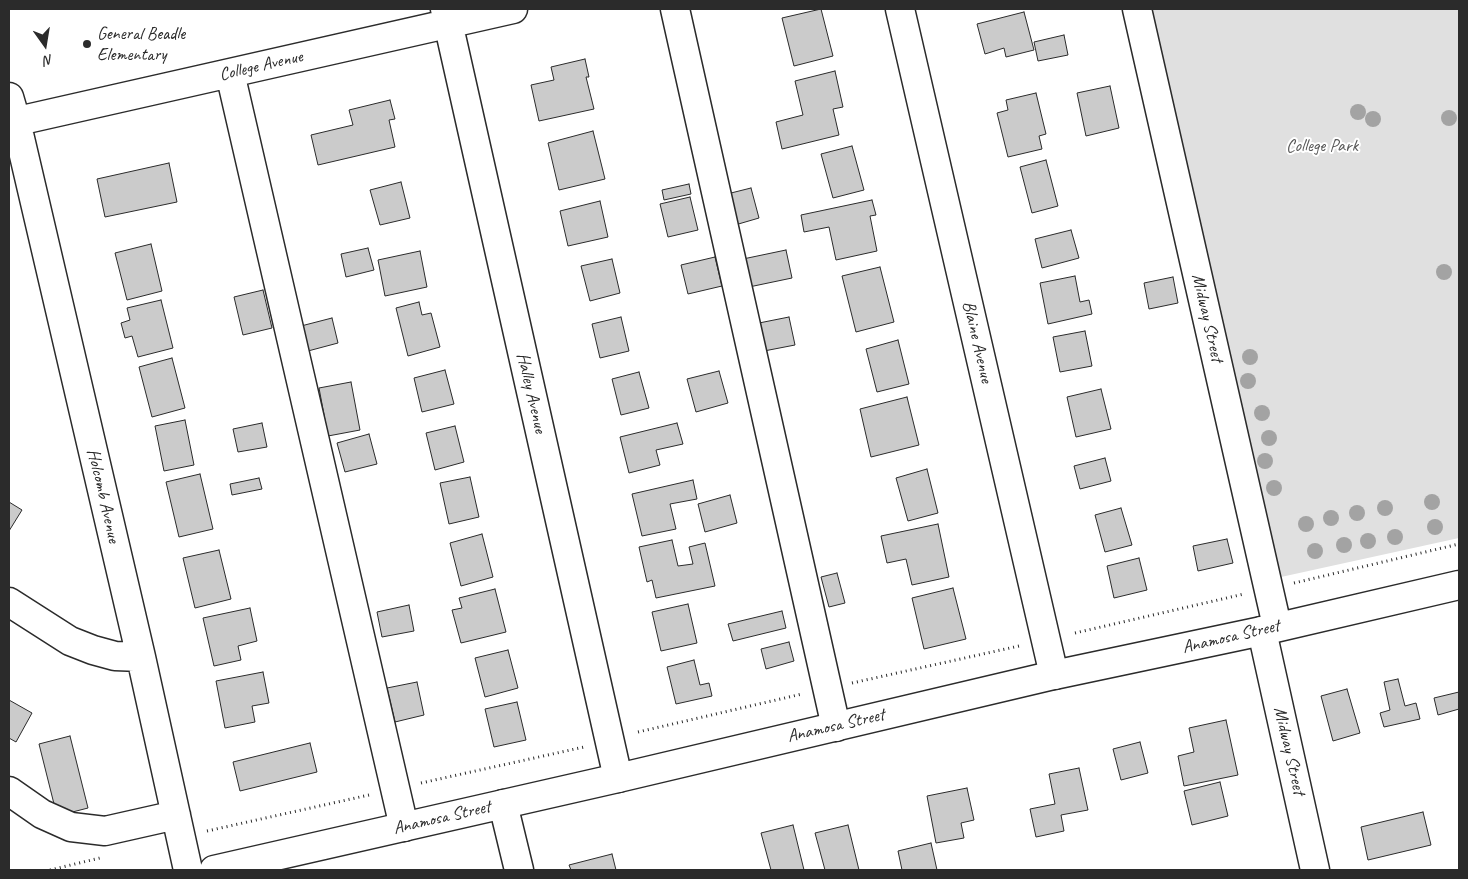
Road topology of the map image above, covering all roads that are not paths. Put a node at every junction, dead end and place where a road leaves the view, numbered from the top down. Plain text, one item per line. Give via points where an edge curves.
1 (513, 9) edge
2 (675, 9) edge
3 (900, 9) edge
4 (1137, 9) edge
5 (447, 16) edge
6 (230, 73) junction
7 (11, 114) edge
8 (1459, 585) edge
9 (9, 602) edge
10 (1269, 629) junction
11 (140, 657) junction
12 (1054, 675) junction
13 (836, 726) junction
14 (618, 778) junction
15 (9, 791) edge
16 (503, 804) junction
17 (176, 815) junction
18 (404, 827) junction
19 (188, 870) edge
20 (214, 870) edge
21 (519, 870) edge
22 (1315, 870) edge

1 - 5 street, College Avenue
2 - 13 street
3 - 12 street, Blaine Avenue
4 - 10 street, Midway Street
5 - 6 street, College Avenue
5 - 14 street, Halley Avenue
6 - 7 street, College Avenue
6 - 18 street
7 - 11 street, Holcomb Avenue
8 - 10 street, Anamosa Street
9 - 11 street via 70,640 93,650 115,656
10 - 12 street, Anamosa Street
10 - 22 street, Midway Street
11 - 17 street, Holcomb Avenue
12 - 13 street, Anamosa Street
13 - 14 street, Anamosa Street
14 - 16 street, Anamosa Street
15 - 17 street via 42,814 71,826 105,832
16 - 18 street, Anamosa Street
16 - 21 street
17 - 19 street, Holcomb Avenue
18 - 20 street, Anamosa Street

